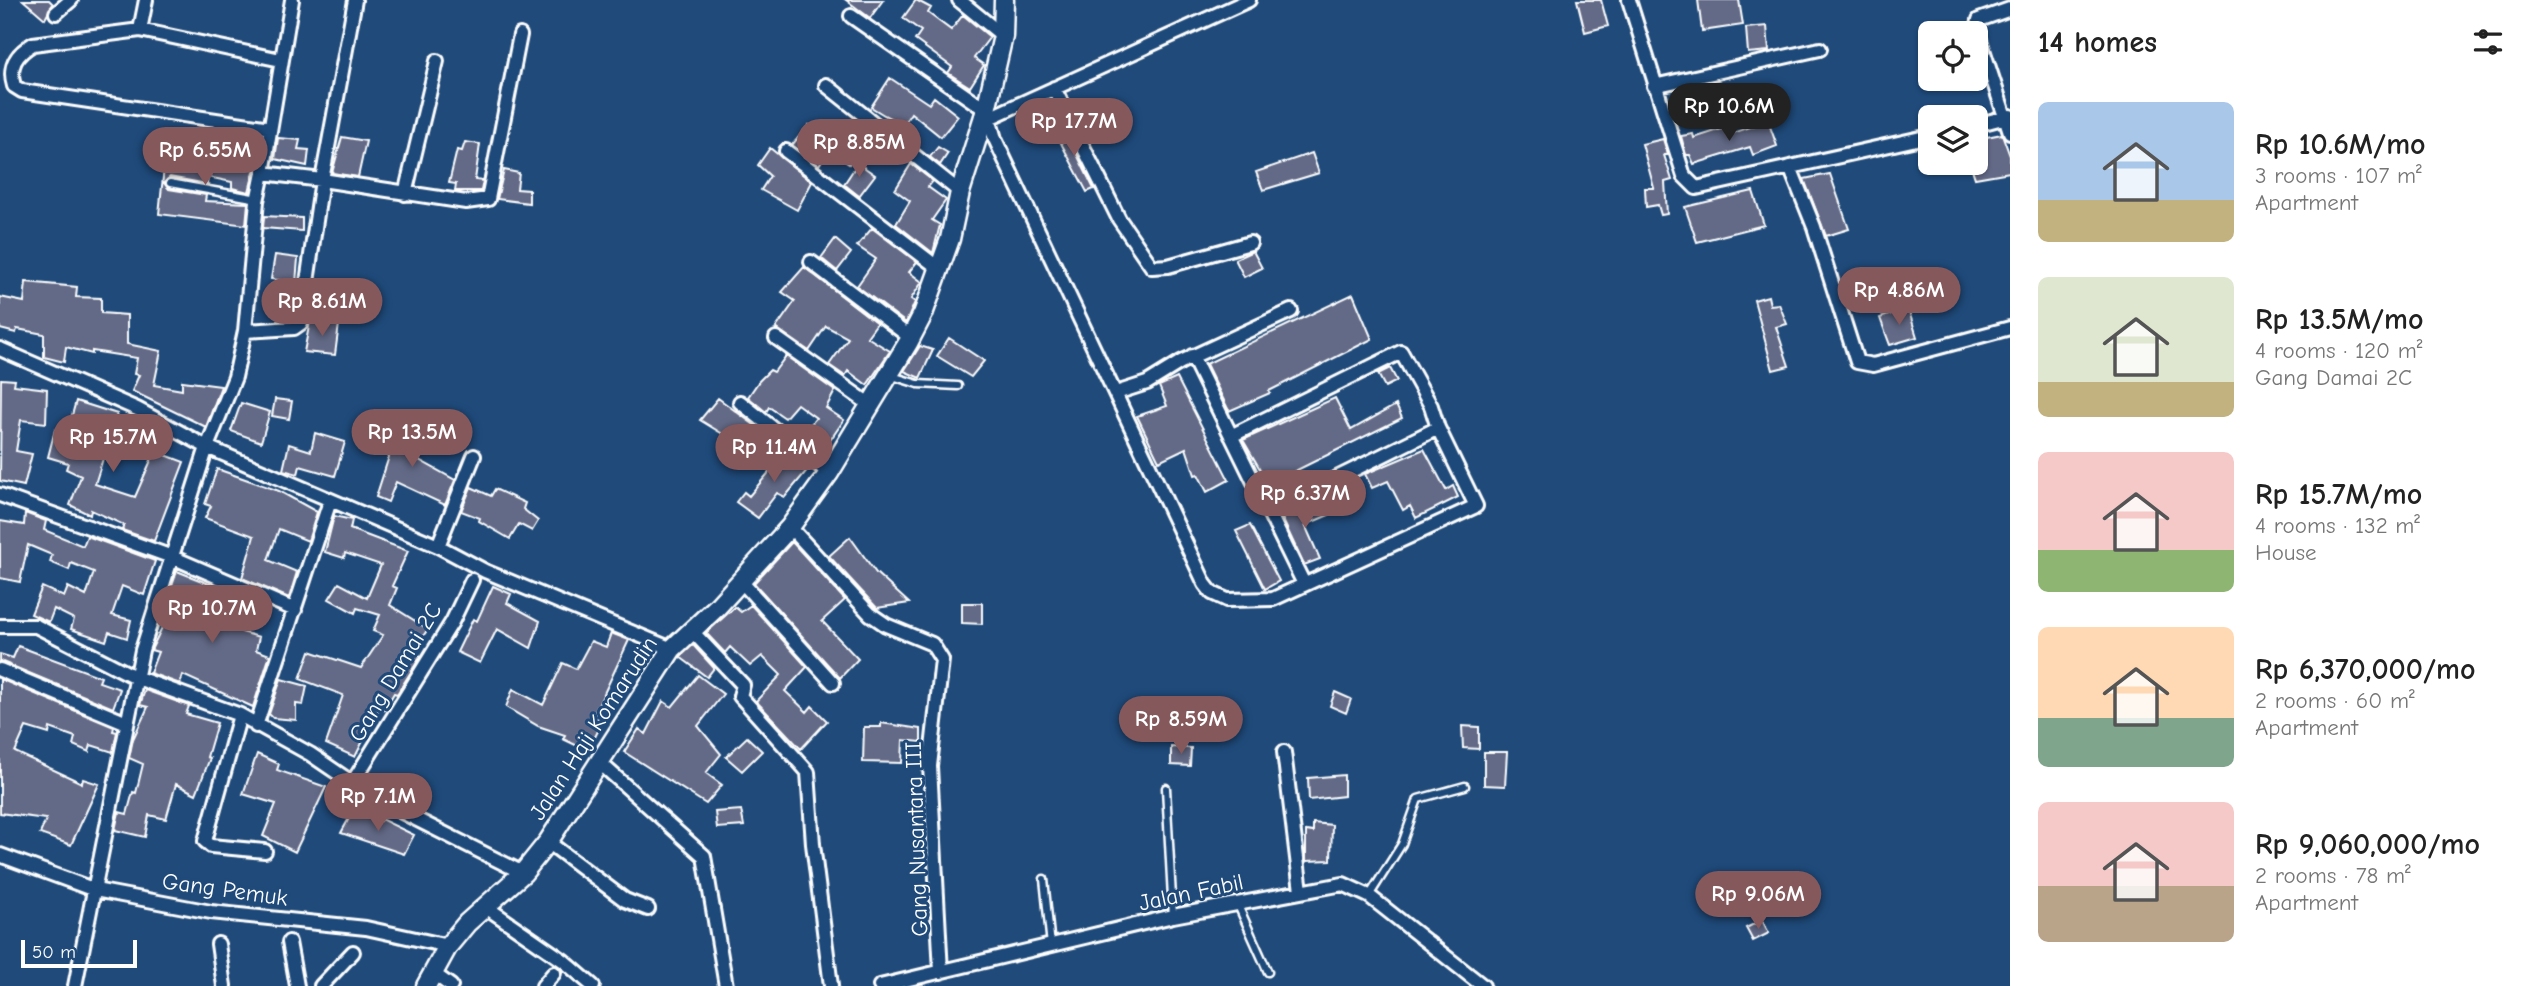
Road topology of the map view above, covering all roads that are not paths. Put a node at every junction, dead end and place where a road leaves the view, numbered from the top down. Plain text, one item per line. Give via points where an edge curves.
1 (71, 0) edge
2 (146, 0) edge
3 (292, 0) edge
4 (355, 0) edge
5 (959, 0) edge
6 (1004, 0) edge
7 (1248, 0) edge
8 (1629, 0) edge
9 (2010, 9) edge
10 (56, 13) dead end
11 (851, 16) dead end
12 (140, 30) junction
13 (520, 35) dead end
14 (1003, 36) junction
15 (1820, 49) dead end
16 (281, 60) junction
17 (437, 61) dead end
18 (826, 85) dead end
19 (1654, 86) junction
20 (1054, 88) junction
21 (988, 114) junction
22 (2008, 116) edge
23 (1988, 122) edge
24 (270, 128) junction
25 (2010, 132) edge
26 (1918, 139) edge
27 (786, 151) dead end
28 (1790, 167) junction
29 (263, 173) junction
30 (322, 180) junction
31 (170, 183) dead end
32 (960, 192) junction
33 (405, 194) junction
34 (258, 199) junction
35 (1250, 243) dead end
36 (811, 262) dead end
37 (941, 270) junction
38 (1291, 311) dead end
39 (2010, 328) edge
40 (245, 331) junction
41 (776, 338) dead end
42 (911, 338) junction
43 (0, 349) edge
44 (1192, 356) junction
45 (887, 374) junction
46 (958, 386) dead end
47 (1116, 393) junction
48 (740, 402) dead end
49 (869, 404) junction
50 (1438, 428) junction
51 (1231, 436) junction
52 (207, 447) junction
53 (474, 456) dead end
54 (829, 473) junction
55 (0, 495) edge
56 (330, 501) junction
57 (1268, 512) junction
58 (790, 527) junction
59 (438, 546) junction
60 (172, 557) junction
61 (472, 580) dead end
62 (740, 580) junction
63 (1304, 584) junction
64 (295, 610) junction
65 (0, 626) edge
66 (691, 630) junction
67 (672, 649) junction
68 (0, 670) edge
69 (135, 677) junction
70 (833, 683) dead end
71 (240, 715) junction
72 (127, 723) junction
73 (256, 726) junction
74 (1284, 752) dead end
75 (599, 762) junction
76 (351, 785) junction
77 (1465, 786) dead end
78 (1166, 788) dead end
79 (548, 842) junction
80 (265, 851) dead end
81 (0, 855) edge
82 (523, 873) junction
83 (1044, 879) dead end
84 (95, 890) junction
85 (1301, 891) junction
86 (1369, 896) junction
87 (1237, 904) junction
88 (486, 907) junction
89 (648, 909) dead end
90 (1173, 916) junction
91 (289, 942) dead end
92 (218, 944) dead end
93 (448, 946) junction
94 (1051, 946) junction
95 (353, 952) dead end
96 (941, 972) junction
97 (1268, 972) dead end
98 (554, 973) dead end
99 (430, 980) edge
100 (75, 986) edge
101 (224, 986) edge
102 (297, 986) edge
103 (321, 986) edge
104 (451, 986) edge
105 (543, 986) edge
106 (593, 986) edge
107 (726, 986) edge
108 (831, 986) edge
109 (880, 986) edge
110 (1483, 986) edge

1 - 10 street
2 - 12 street
3 - 16 street
4 - 30 street
5 - 14 street
6 - 14 street, Jalan Haji Komarudin
7 - 20 street
8 - 19 street
9 - 22 street via 1979,20 1977,31
11 - 21 street
12 - 16 street
12 - 24 street via 33,44 13,62 14,86 22,91
13 - 33 street via 488,200 466,202
14 - 21 street, Jalan Haji Komarudin
15 - 19 street
16 - 24 street
17 - 33 street
18 - 32 street
19 - 28 street via 1684,176 1696,188
20 - 21 street
20 - 35 street via 1119,219 1152,267
21 - 32 street, Jalan Haji Komarudin
21 - 47 street via 1051,262
22 - 23 street
22 - 25 street
24 - 29 street
26 - 28 street
27 - 37 street
28 - 39 street via 1857,362 1873,365
29 - 30 street
29 - 34 street
30 - 33 street
30 - 40 street via 301,323 294,328
31 - 34 lane
32 - 37 street, Jalan Haji Komarudin
34 - 40 street
36 - 42 street
37 - 42 street, Jalan Haji Komarudin
38 - 44 street
40 - 52 street via 235,377
41 - 49 street
42 - 45 street, Jalan Haji Komarudin
43 - 52 street via 137,408
44 - 47 street via 1146,383
44 - 51 street
45 - 46 lane via 918,384
45 - 49 street, Jalan Haji Komarudin
47 - 63 street via 1212,593 1227,600 1263,600
48 - 54 street
49 - 54 street, Jalan Haji Komarudin
50 - 51 street via 1401,352
50 - 57 street
50 - 63 street via 1476,506
51 - 57 street
52 - 56 street
52 - 60 street
53 - 59 street
54 - 58 street, Jalan Haji Komarudin
55 - 60 street
56 - 59 street
56 - 64 street
57 - 63 street
58 - 62 street, Jalan Haji Komarudin
58 - 96 street, Gang Nusantara III via 870,614 932,644 942,660 930,766
59 - 67 street via 485,571
60 - 64 street
60 - 69 street
61 - 76 street, Gang Damai 2C via 452,622
62 - 66 street, Jalan Haji Komarudin
62 - 70 street
64 - 73 street
65 - 69 street via 36,626
66 - 67 street, Jalan Haji Komarudin
66 - 108 street via 743,685 740,696 808,772
67 - 75 street, Jalan Haji Komarudin
68 - 72 street
69 - 71 street
69 - 72 street
71 - 73 street
71 - 80 street via 205,841 211,846
72 - 84 street
73 - 76 street via 310,754
74 - 85 street
75 - 79 street, Jalan Haji Komarudin
75 - 107 street via 704,856
76 - 82 street
77 - 86 lane via 1418,799 1402,844
78 - 90 lane
79 - 82 street, Jalan Haji Komarudin
79 - 89 street via 625,900
81 - 84 street, Gang Pemuk
82 - 88 street, Jalan Haji Komarudin
83 - 94 lane
84 - 93 street, Gang Pemuk via 211,912 366,928
84 - 100 street
85 - 86 street, Jalan Fabil via 1343,884
85 - 87 street, Jalan Fabil
86 - 110 street, Jalan Fabil
87 - 90 street, Jalan Fabil
87 - 97 lane
88 - 93 street, Jalan Haji Komarudin
88 - 106 street
90 - 94 street, Jalan Fabil
91 - 102 street
92 - 101 street
93 - 99 street, Jalan Haji Komarudin
94 - 96 street, Jalan Fabil
95 - 103 street
96 - 109 street, Jalan Fabil
98 - 105 street
99 - 104 street

